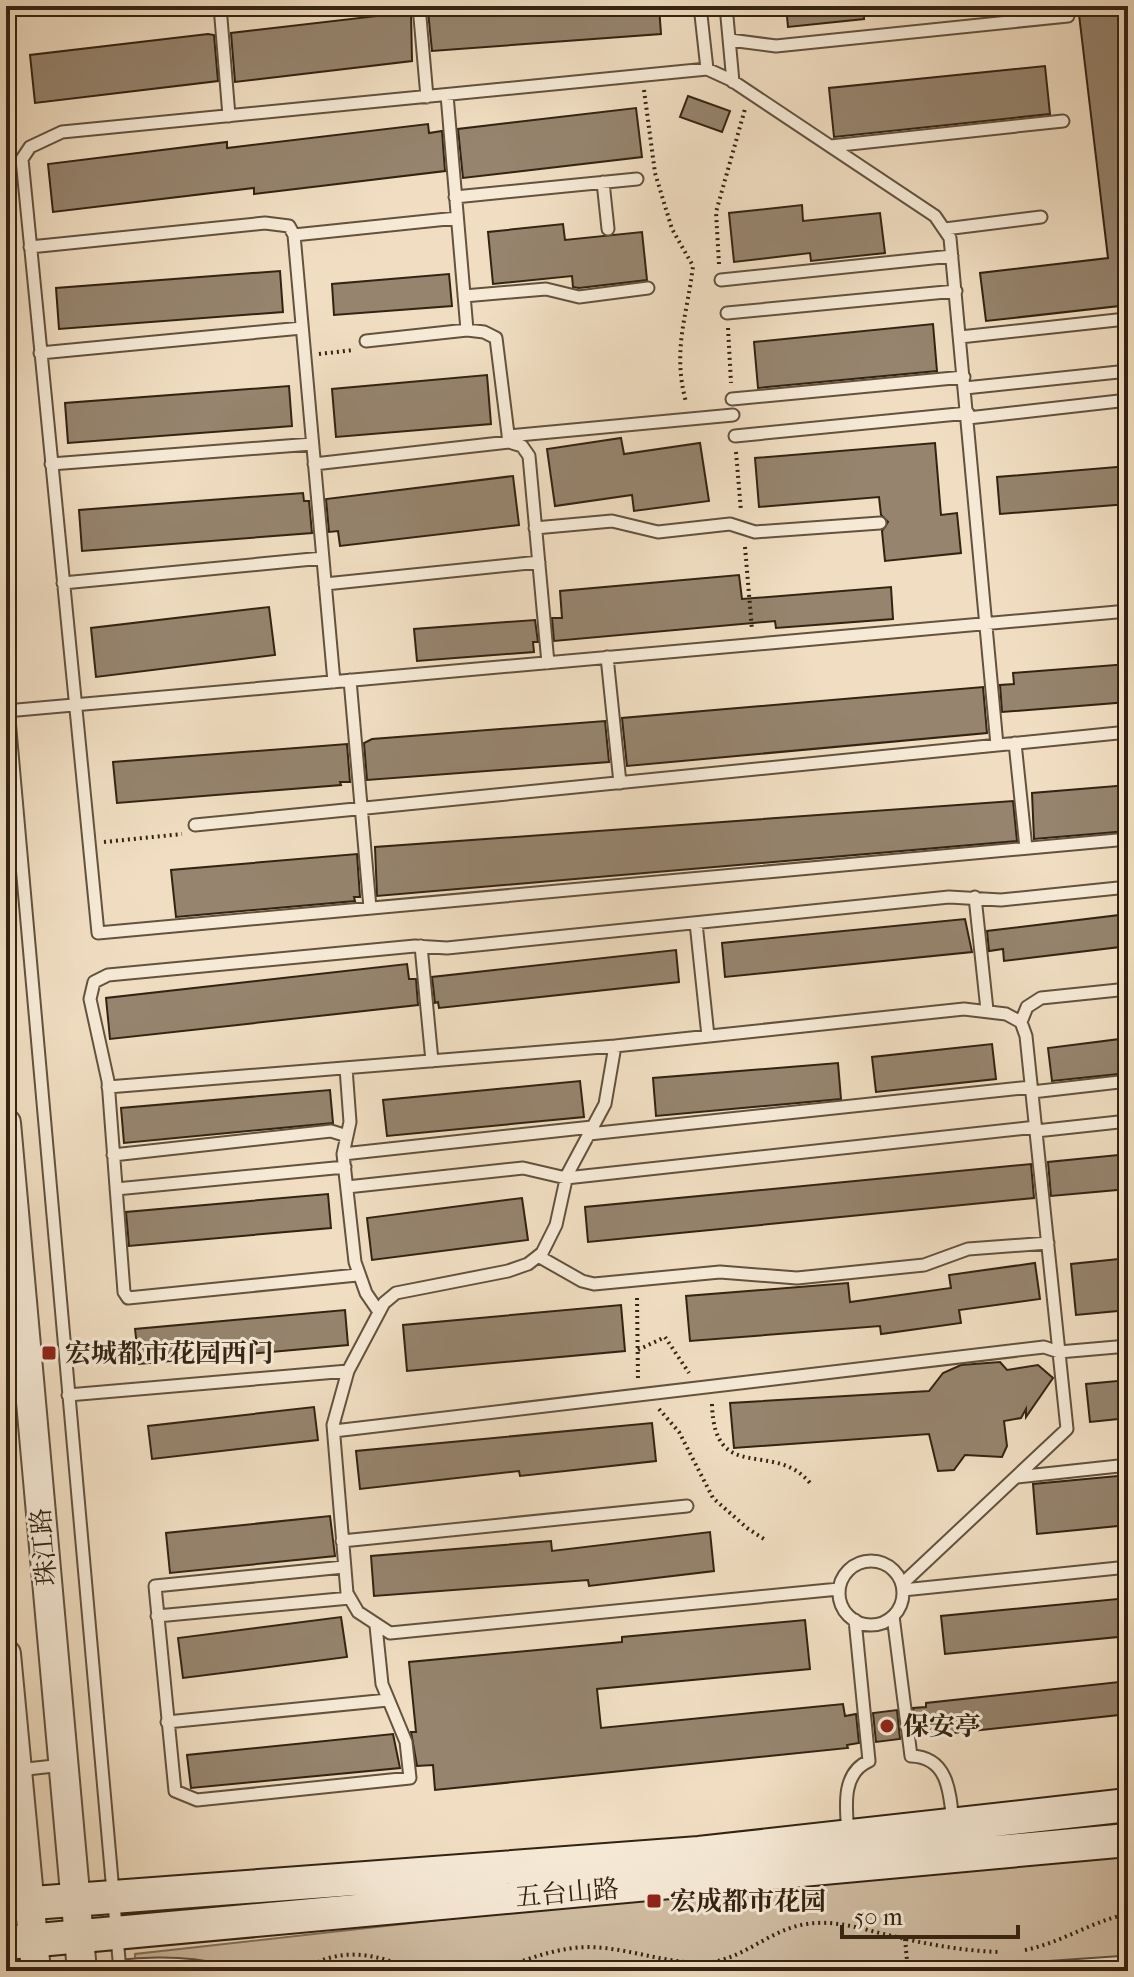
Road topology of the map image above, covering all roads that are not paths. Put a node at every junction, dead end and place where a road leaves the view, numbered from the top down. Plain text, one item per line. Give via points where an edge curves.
1 (220, 6) edge
2 (419, 6) edge
3 (700, 6) edge
4 (726, 6) edge
5 (1068, 16) dead end
6 (730, 40) junction
7 (707, 69) junction
8 (733, 82) junction
9 (447, 95) junction
10 (427, 97) junction
11 (229, 116) junction
12 (1063, 121) dead end
13 (830, 146) junction
14 (637, 179) dead end
15 (603, 182) junction
16 (455, 197) junction
17 (1041, 217) dead end
18 (457, 218) junction
19 (608, 229) dead end
20 (945, 229) junction
21 (294, 235) junction
22 (30, 247) junction
23 (952, 256) junction
24 (721, 280) road end
25 (648, 288) dead end
26 (956, 291) junction
27 (464, 296) junction
28 (727, 313) road end
29 (1126, 319) dead end
30 (302, 328) junction
31 (467, 330) junction
32 (960, 337) junction
33 (366, 341) road end
34 (40, 353) junction
35 (1128, 371) edge
36 (965, 382) junction
37 (732, 399) road end
38 (1128, 400) edge
39 (733, 415) dead end
40 (968, 416) junction
41 (735, 436) road end
42 (508, 439) junction
43 (312, 444) junction
44 (51, 464) junction
45 (314, 464) junction
46 (880, 523) dead end
47 (535, 528) junction
48 (323, 558) junction
49 (539, 562) junction
50 (63, 583) junction
51 (325, 584) junction
52 (6, 598) edge
53 (1128, 611) edge
54 (987, 624) junction
55 (607, 657) junction
56 (548, 663) junction
57 (6, 673) edge
58 (350, 680) junction
59 (334, 682) junction
60 (6, 685) edge
61 (75, 704) junction
62 (7, 711) edge
63 (1128, 732) edge
64 (1015, 743) junction
65 (997, 745) junction
66 (620, 783) junction
67 (362, 808) junction
68 (195, 825) road end
69 (1128, 839) edge
70 (1026, 848) junction
71 (1128, 887) edge
72 (975, 897) junction
73 (370, 908) junction
74 (696, 923) junction
75 (421, 946) junction
76 (1128, 989) edge
77 (987, 1010) junction
78 (1021, 1022) junction
79 (708, 1036) junction
80 (615, 1046) junction
81 (432, 1061) junction
82 (346, 1068) junction
83 (1128, 1081) edge
84 (108, 1087) junction
85 (1032, 1089) junction
86 (1128, 1121) edge
87 (6, 1123) edge
88 (1036, 1129) junction
89 (590, 1131) junction
90 (347, 1136) junction
91 (113, 1155) junction
92 (344, 1161) junction
93 (566, 1178) junction
94 (347, 1187) junction
95 (116, 1189) junction
96 (1048, 1243) junction
97 (538, 1256) junction
98 (357, 1275) junction
99 (379, 1312) junction
100 (1128, 1346) edge
101 (1059, 1352) junction
102 (348, 1371) junction
103 (68, 1395) junction
104 (334, 1431) junction
105 (1128, 1465) edge
106 (1016, 1477) junction
107 (687, 1506) dead end
108 (342, 1541) junction
109 (344, 1567) junction
110 (1128, 1567) edge
111 (903, 1587) junction
112 (839, 1589) junction
113 (350, 1598) junction
114 (157, 1616) junction
115 (893, 1616) junction
116 (855, 1620) junction
117 (376, 1626) junction
118 (6, 1654) edge
119 (388, 1700) junction
120 (167, 1722) junction
121 (63, 1765) junction
122 (17, 1770) junction
123 (1128, 1805) edge
124 (953, 1824) junction
125 (1128, 1840) edge
126 (849, 1851) junction
127 (113, 1897) junction
128 (75, 1899) junction
129 (18, 1904) edge
130 (25, 1952) edge
131 (119, 1957) edge
132 (78, 1962) edge
133 (1128, 1962) edge
134 (222, 1971) edge
135 (998, 1971) edge

1 - 11 lane
2 - 10 lane
3 - 7 lane
4 - 6 lane
5 - 6 lane via 776,46
6 - 8 lane
7 - 8 lane
7 - 9 lane
8 - 13 lane
9 - 10 lane
9 - 16 lane
10 - 11 lane
11 - 22 lane via 62,132 30,147 22,159
12 - 13 lane
13 - 20 lane via 935,216
14 - 15 lane
15 - 16 lane
15 - 19 lane
16 - 18 lane
17 - 20 lane
18 - 21 lane
18 - 27 lane
20 - 23 lane
21 - 22 lane via 278,222
21 - 30 lane
22 - 34 lane
23 - 24 lane
23 - 26 lane
25 - 27 lane via 579,297 546,289
26 - 28 lane
26 - 32 lane
27 - 31 lane
29 - 32 lane
30 - 34 lane
30 - 43 lane
31 - 33 lane
31 - 42 lane via 496,338
32 - 36 lane
34 - 44 lane
35 - 36 lane
36 - 37 lane
36 - 40 lane
38 - 40 lane
39 - 42 lane
40 - 41 lane
40 - 54 lane
42 - 45 lane
42 - 47 lane via 529,456
43 - 44 lane
43 - 45 lane
44 - 50 lane
45 - 48 lane
46 - 47 lane via 755,532 730,524 658,532 612,521
47 - 49 lane
48 - 50 lane
48 - 51 lane
49 - 51 lane
49 - 56 lane
50 - 61 lane
51 - 59 lane
52 - 57 lane
53 - 54 lane
54 - 55 lane
54 - 65 lane
55 - 56 lane
55 - 66 lane
56 - 58 lane
58 - 59 lane
58 - 67 lane
59 - 61 lane
60 - 62 lane
61 - 62 lane
61 - 73 lane via 98,933
62 - 103 lane
63 - 64 lane
64 - 65 lane
64 - 70 lane
65 - 66 lane
66 - 67 lane
67 - 68 lane
67 - 73 lane
69 - 70 lane
70 - 73 lane
71 - 72 lane via 1001,900
72 - 74 lane
72 - 77 lane
74 - 75 lane via 447,948
74 - 79 lane
75 - 81 lane
75 - 84 lane via 100,977 90,989 90,999
76 - 78 lane via 1041,998 1027,1007
77 - 78 lane
77 - 79 lane
78 - 85 lane
79 - 80 lane
80 - 81 lane
80 - 89 lane via 605,1104
81 - 82 lane
82 - 84 lane
82 - 90 lane
83 - 85 lane
84 - 91 lane
85 - 88 lane
85 - 89 lane
86 - 88 lane
87 - 121 street, 珠江路
88 - 93 lane
88 - 96 lane
89 - 92 lane
89 - 93 lane
90 - 91 lane via 331,1131
90 - 92 lane
91 - 95 lane
92 - 94 lane
92 - 95 lane
93 - 94 lane via 523,1168
93 - 97 lane via 556,1225
94 - 98 lane
95 - 98 lane via 128,1298
96 - 97 lane via 968,1249 924,1265 797,1278 749,1272 582,1281
96 - 101 lane
97 - 99 lane via 508,1271 396,1293
98 - 99 lane
99 - 102 lane
100 - 101 lane
101 - 104 lane via 1044,1347
101 - 106 lane via 1067,1429
102 - 103 lane
102 - 104 lane
103 - 127 lane
104 - 108 lane
105 - 106 lane
106 - 111 lane
107 - 108 lane
108 - 109 lane
109 - 113 lane
109 - 114 lane via 155,1586
110 - 111 lane
111 - 112 lane via 889,1567 869,1561 849,1570
111 - 115 lane via 902,1604
112 - 116 lane via 843,1609
112 - 117 lane via 408,1632 390,1633
113 - 114 lane
113 - 117 lane
114 - 120 lane
115 - 116 lane via 879,1624
115 - 124 lane via 911,1756 932,1759 942,1772
116 - 126 lane via 869,1761 856,1770 847,1789
117 - 119 lane
118 - 122 street
119 - 120 lane
119 - 120 lane via 406,1742 410,1778 197,1800 175,1791
121 - 122 lane
121 - 128 street, 珠江路
122 - 129 street
123 - 124 main road, 五台山路
124 - 126 main road, 五台山路
125 - 126 main road, 五台山路
126 - 127 main road, 五台山路 via 699,1853
126 - 131 main road, 五台山路
127 - 128 main road, 五台山路
127 - 131 lane
128 - 129 main road, 五台山路
128 - 132 street, 珠江路
129 - 130 street
130 - 132 main road, 五台山路
131 - 132 main road, 五台山路
131 - 134 lane via 193,1963
133 - 135 lane

